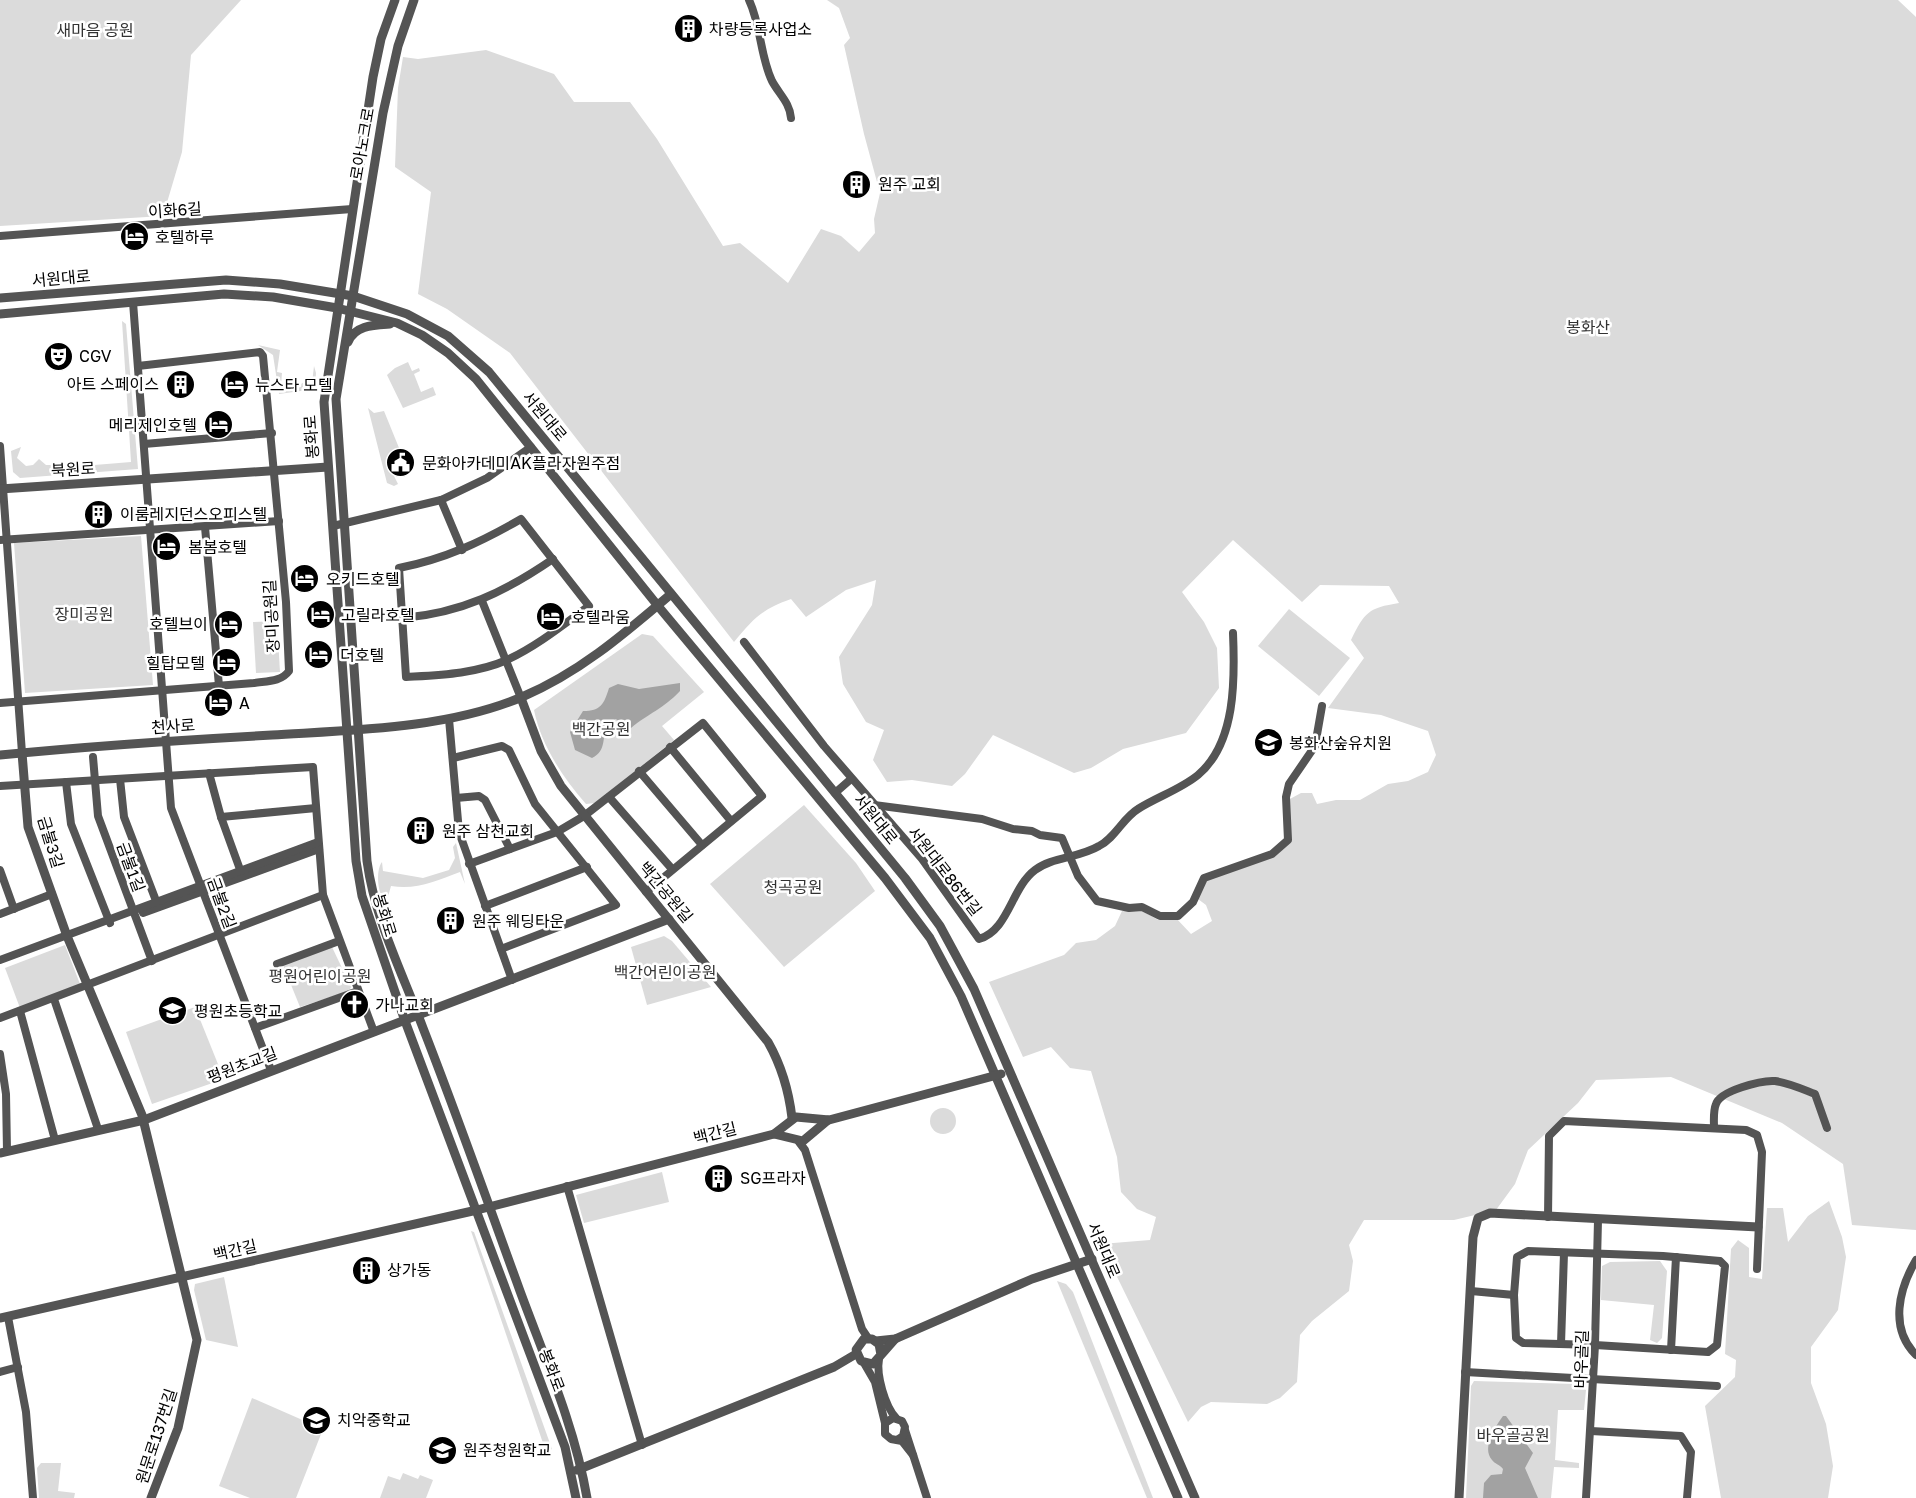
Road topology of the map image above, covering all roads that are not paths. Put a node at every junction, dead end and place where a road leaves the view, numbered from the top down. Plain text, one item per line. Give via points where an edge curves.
1 (395, 0) edge
2 (414, 0) edge
3 (749, 0) edge
4 (367, 112) junction
5 (383, 113) junction
6 (791, 118) dead end
7 (352, 209) junction
8 (0, 236) edge
9 (339, 294) junction
10 (353, 296) junction
11 (0, 298) edge
12 (133, 302) junction
13 (337, 308) junction
14 (350, 311) junction
15 (0, 314) edge
16 (397, 323) junction
17 (344, 359) junction
18 (138, 366) junction
19 (272, 433) junction
20 (144, 444) junction
21 (0, 446) edge
22 (531, 447) junction
23 (328, 468) junction
24 (275, 471) junction
25 (147, 480) junction
26 (2, 488) edge
27 (441, 500) junction
28 (279, 521) junction
29 (344, 525) junction
30 (333, 526) junction
31 (205, 527) junction
32 (151, 531) junction
33 (3, 540) edge
34 (462, 550) junction
35 (553, 559) junction
36 (671, 594) junction
37 (482, 601) junction
38 (658, 606) junction
39 (403, 618) junction
40 (1233, 633) dead end
41 (744, 642) dead end
42 (506, 660) junction
43 (219, 686) junction
44 (164, 691) junction
45 (521, 698) junction
46 (18, 701) junction
47 (0, 703) edge
48 (1322, 706) dead end
49 (449, 719) junction
50 (360, 728) junction
51 (347, 730) junction
52 (168, 741) junction
53 (670, 747) junction
54 (22, 753) junction
55 (0, 755) edge
56 (93, 757) dead end
57 (453, 758) junction
58 (639, 771) junction
59 (209, 773) junction
60 (169, 775) junction
61 (120, 779) junction
62 (850, 779) junction
63 (94, 780) junction
64 (66, 782) junction
65 (24, 785) junction
66 (0, 786) edge
67 (835, 793) junction
68 (609, 797) junction
69 (456, 798) junction
70 (824, 802) junction
71 (874, 805) junction
72 (316, 808) junction
73 (584, 816) junction
74 (221, 817) junction
75 (732, 821) junction
76 (557, 832) junction
77 (318, 845) junction
78 (702, 845) junction
79 (510, 849) junction
80 (1071, 858) junction
81 (469, 864) junction
82 (587, 867) junction
83 (672, 869) junction
84 (0, 870) edge
85 (241, 873) junction
86 (202, 888) junction
87 (646, 892) junction
88 (52, 894) junction
89 (323, 895) junction
90 (158, 904) junction
91 (485, 906) junction
92 (14, 909) junction
93 (0, 914) edge
94 (134, 914) junction
95 (669, 919) junction
96 (110, 923) junction
97 (220, 936) junction
98 (68, 939) junction
99 (339, 941) junction
100 (501, 949) junction
101 (0, 960) edge
102 (152, 961) junction
103 (277, 964) dead end
104 (0, 966) edge
105 (512, 980) junction
106 (87, 985) junction
107 (358, 991) junction
108 (54, 999) junction
109 (20, 1011) junction
110 (419, 1016) junction
111 (0, 1018) edge
112 (400, 1022) junction
113 (255, 1028) junction
114 (374, 1032) junction
115 (0, 1054) edge
116 (271, 1070) junction
117 (1008, 1071) junction
118 (995, 1076) junction
119 (144, 1120) junction
120 (796, 1120) junction
121 (829, 1120) junction
122 (1714, 1128) junction
123 (1827, 1128) dead end
124 (98, 1129) junction
125 (774, 1134) junction
126 (55, 1140) junction
127 (803, 1140) junction
128 (4, 1152) edge
129 (567, 1186) junction
130 (490, 1206) junction
131 (477, 1210) junction
132 (1548, 1217) junction
133 (1598, 1220) junction
134 (1758, 1227) junction
135 (1564, 1253) junction
136 (1596, 1254) junction
137 (1676, 1257) junction
138 (1092, 1259) junction
139 (1916, 1260) edge
140 (1075, 1265) junction
141 (1757, 1269) dead end
142 (182, 1277) junction
143 (1471, 1291) junction
144 (1514, 1295) junction
145 (4, 1318) edge
146 (895, 1339) junction
147 (868, 1340) junction
148 (1561, 1344) junction
149 (1595, 1345) junction
150 (1671, 1350) junction
151 (1916, 1355) edge
152 (880, 1357) junction
153 (860, 1360) junction
154 (18, 1367) junction
155 (0, 1372) edge
156 (1465, 1372) junction
157 (1594, 1378) junction
158 (1717, 1386) dead end
159 (896, 1418) junction
160 (885, 1423) junction
161 (905, 1430) junction
162 (1591, 1431) junction
163 (897, 1440) junction
164 (642, 1445) junction
165 (913, 1455) junction
166 (582, 1469) junction
167 (572, 1472) junction
168 (33, 1498) edge
169 (152, 1498) edge
170 (576, 1498) edge
171 (587, 1498) edge
172 (927, 1498) edge
173 (1178, 1498) edge
174 (1195, 1498) edge
175 (1459, 1498) edge
176 (1586, 1498) edge
177 (1687, 1498) edge

1 - 4 street, 로아노크로 via 381,39
2 - 5 street, 로아노크로 via 398,46
3 - 6 street via 771,79 790,108
4 - 5 street
4 - 7 street, 로아노크로
5 - 10 street, 로아노크로
7 - 8 street, 이화6길
7 - 9 street, 로아노크로
9 - 10 street, 서원대로
9 - 11 street, 서원대로 via 238,280
9 - 13 street, 봉화로
10 - 14 street, 로아노크로
10 - 36 street, 서원대로 via 425,323 448,336 489,372
12 - 13 street, 서원대로 via 249,294
12 - 15 street, 서원대로
12 - 18 street
13 - 14 street, 서원대로
13 - 23 street, 봉화로 via 324,402
14 - 16 street, 서원대로
14 - 17 street, 봉화로
16 - 17 street via 368,326 354,332
16 - 22 street, 서원대로 via 448,353 476,379
17 - 29 street, 봉화로 via 336,399
18 - 19 street, 장미공원길 via 260,352 265,361
18 - 20 street
19 - 20 street
19 - 24 street, 장미공원길
20 - 25 street
21 - 26 street
22 - 27 street, 서원대로 via 488,478
22 - 38 street, 서원대로
23 - 24 street
23 - 30 street, 봉화로
24 - 25 street
24 - 28 street, 장미공원길
25 - 26 street, 북원로
25 - 32 street
26 - 33 street
27 - 29 street, 서원대로
27 - 34 street
28 - 31 street
28 - 43 street, 장미공원길 via 289,671 275,680
29 - 30 street, 서원대로
29 - 50 street, 봉화로
30 - 51 street, 봉화로
31 - 32 street
31 - 43 street
32 - 33 street
32 - 44 street
33 - 46 street
34 - 35 street via 521,519
34 - 39 street via 431,562 399,568
35 - 37 street
35 - 42 street via 589,606 550,635
36 - 38 street
36 - 67 street, 서원대로
37 - 39 street via 448,612
37 - 42 street
38 - 45 street via 594,658
38 - 70 street, 서원대로
39 - 42 street via 406,677 454,674
40 - 80 street, 서원대로86번길 via 1233,702 1217,752 1197,776 1137,809 1101,846
41 - 62 street, 서원대로86번길
42 - 45 street
43 - 44 street, 장미공원길
44 - 46 street, 장미공원길
44 - 52 street
45 - 49 street
45 - 73 street, 백간공원길 via 541,751
46 - 47 street, 장미공원길
46 - 54 street
48 - 80 street, 서원대로86번길 via 1315,746 1289,784 1288,840 1272,854 1204,878 1193,902 1178,916 1160,916 1142,907 1097,901 1078,876
49 - 50 street
49 - 57 street
50 - 51 street, 천사로
50 - 110 street, 봉화로 via 372,895
51 - 52 street, 천사로
51 - 112 street, 봉화로 via 362,896
52 - 54 street, 천사로
52 - 60 street, 금불2길
53 - 58 street
53 - 75 street
53 - 75 street via 703,723 762,796
54 - 55 street, 천사로
54 - 65 street, 금불3길
56 - 63 street, 금불1길
57 - 69 street
57 - 76 street via 502,746 509,750 535,804
58 - 68 street
58 - 78 street
59 - 60 street
59 - 72 street via 312,767
59 - 74 street
60 - 61 street
60 - 86 street, 금불2길 via 171,808
61 - 63 street
61 - 90 street, 금불1길 via 124,817
62 - 67 street
62 - 71 street, 서원대로86번길
63 - 64 street
63 - 94 street, 금불1길 via 98,816
64 - 65 street
64 - 96 street via 71,824
65 - 66 street
65 - 88 street, 금불3길 via 27,827
67 - 70 street
67 - 117 street, 서원대로 via 940,926 974,989
68 - 73 street
68 - 83 street
69 - 79 street via 479,796 484,800
69 - 81 street via 459,832
70 - 118 street, 서원대로 via 930,938 961,996
71 - 80 street, 서원대로86번길 via 982,819 1062,838
71 - 80 street, 서원대로86번길 via 922,860 979,939 999,925 1022,884 1035,870 1051,861
72 - 74 street
72 - 77 street
73 - 76 street
73 - 87 street, 백간공원길
74 - 85 street
75 - 78 street
76 - 79 street
76 - 82 street
77 - 85 street
77 - 89 street
78 - 83 street
79 - 81 street
81 - 91 street
82 - 91 street
82 - 100 street via 616,905
83 - 87 street
84 - 92 street
85 - 86 street
86 - 90 street
86 - 97 street, 금불2길
87 - 95 street, 백간공원길
88 - 92 street
88 - 98 street, 금불3길
89 - 97 street
89 - 99 street
90 - 94 street
91 - 100 street
92 - 93 street
94 - 96 street
94 - 102 street, 금불1길
95 - 105 street
95 - 120 street, 백간공원길 via 768,1042 776,1055
96 - 98 street
97 - 102 street
97 - 113 street, 금불2길
98 - 101 street
98 - 104 street
98 - 106 street, 금불3길
99 - 103 street
99 - 107 street
100 - 105 street
102 - 106 street
105 - 110 street, 평원초교길
106 - 108 street
106 - 119 street, 금불3길
107 - 113 street
107 - 114 street
108 - 109 street
108 - 124 street
109 - 111 street
109 - 126 street
110 - 112 street, 평원초교길
110 - 130 street, 봉화로
112 - 114 street, 평원초교길
112 - 131 street, 봉화로
113 - 116 street, 금불2길
114 - 116 street, 평원초교길
115 - 128 street via 6,1094
116 - 119 street, 평원초교길
117 - 118 street
117 - 138 street, 서원대로
118 - 121 street
118 - 140 street, 서원대로
119 - 124 street, 평원초교길
119 - 142 street, 원문로137번길
120 - 121 street
120 - 125 street
120 - 127 street
120 - 127 street via 787,1133
121 - 127 street
122 - 123 street via 1719,1097 1773,1081 1815,1095
122 - 132 street via 1564,1121 1549,1136
122 - 134 street via 1746,1130 1759,1138 1762,1152
124 - 126 street, 평원초교길
125 - 127 street
125 - 129 street, 백간길
126 - 128 street, 평원초교길
127 - 147 street
129 - 130 street, 백간길
129 - 164 street
130 - 131 street, 백간길
130 - 166 street, 봉화로
131 - 142 street, 백간길
131 - 167 street, 봉화로
132 - 133 street
132 - 143 street via 1490,1213 1478,1218 1474,1227
133 - 134 street
133 - 136 street, 바우골길
134 - 141 street
135 - 136 street
135 - 144 street via 1520,1254
135 - 148 street
136 - 137 street
136 - 149 street, 바우골길
137 - 150 street
137 - 150 street via 1714,1259 1725,1266 1718,1345 1708,1352
138 - 140 street
138 - 174 street, 서원대로
139 - 151 street via 1899,1303 1903,1334
140 - 146 street, 서원대로
140 - 173 street, 서원대로
142 - 145 street, 백간길
142 - 169 street, 원문로137번길 via 196,1340 178,1428
143 - 144 street
143 - 156 street
144 - 148 street via 1516,1338
145 - 154 street
146 - 147 street
146 - 152 street
147 - 152 street via 881,1347
147 - 153 street
148 - 149 street
149 - 150 street
149 - 157 street, 바우골길
152 - 153 street via 873,1364
152 - 159 street via 879,1373
153 - 160 street via 875,1382
153 - 164 street via 848,1361
154 - 155 street
154 - 168 street
156 - 157 street
156 - 175 street
157 - 158 street
157 - 162 street, 바우골길
159 - 160 street
159 - 161 street
160 - 163 street via 885,1434
161 - 163 street
161 - 165 street
162 - 176 street, 바우골길
162 - 177 street via 1681,1436 1691,1452
163 - 165 street via 907,1444
164 - 166 street
165 - 172 street
166 - 167 street
166 - 171 street, 봉화로
167 - 170 street, 봉화로

